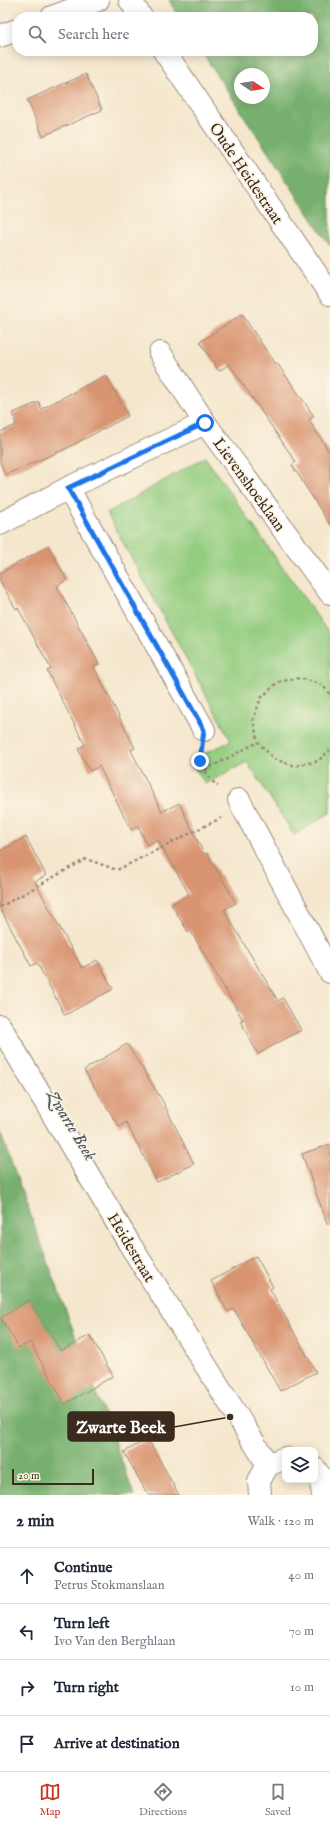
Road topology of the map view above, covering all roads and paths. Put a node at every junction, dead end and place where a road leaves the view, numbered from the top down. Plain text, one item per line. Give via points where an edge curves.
1 (98, 0) edge
2 (130, 0) edge
3 (66, 12) edge
4 (138, 12) edge
5 (12, 32) edge
6 (0, 36) edge
7 (167, 56) edge
8 (330, 294) edge
9 (160, 353) dead end
10 (205, 423) junction
11 (68, 488) junction
12 (0, 524) edge
13 (330, 593) edge
14 (330, 694) edge
15 (204, 730) joint
16 (258, 742) junction
17 (330, 750) edge
18 (205, 770) junction
19 (239, 800) junction
20 (0, 907) edge
21 (330, 972) edge
22 (0, 1026) edge
23 (277, 1461) edge
24 (260, 1495) edge

1 - 3 street
2 - 4 street
5 - 6 street
7 - 8 street, Oude Heidestraat
9 - 10 street, Lievenshoeklaan
10 - 11 street
10 - 13 street, Lievenshoeklaan
11 - 12 street
11 - 15 street
14 - 16 path via 322,685 300,678 278,682 261,698 253,720
15 - 18 path via 200,761
16 - 17 path via 274,759 295,766 318,761
16 - 18 path
18 - 19 path via 213,783
19 - 20 path via 218,821 117,870 86,859
19 - 21 street
22 - 23 street, Heidestraat via 129,1244
23 - 24 street, Heidestraat via 259,1481

